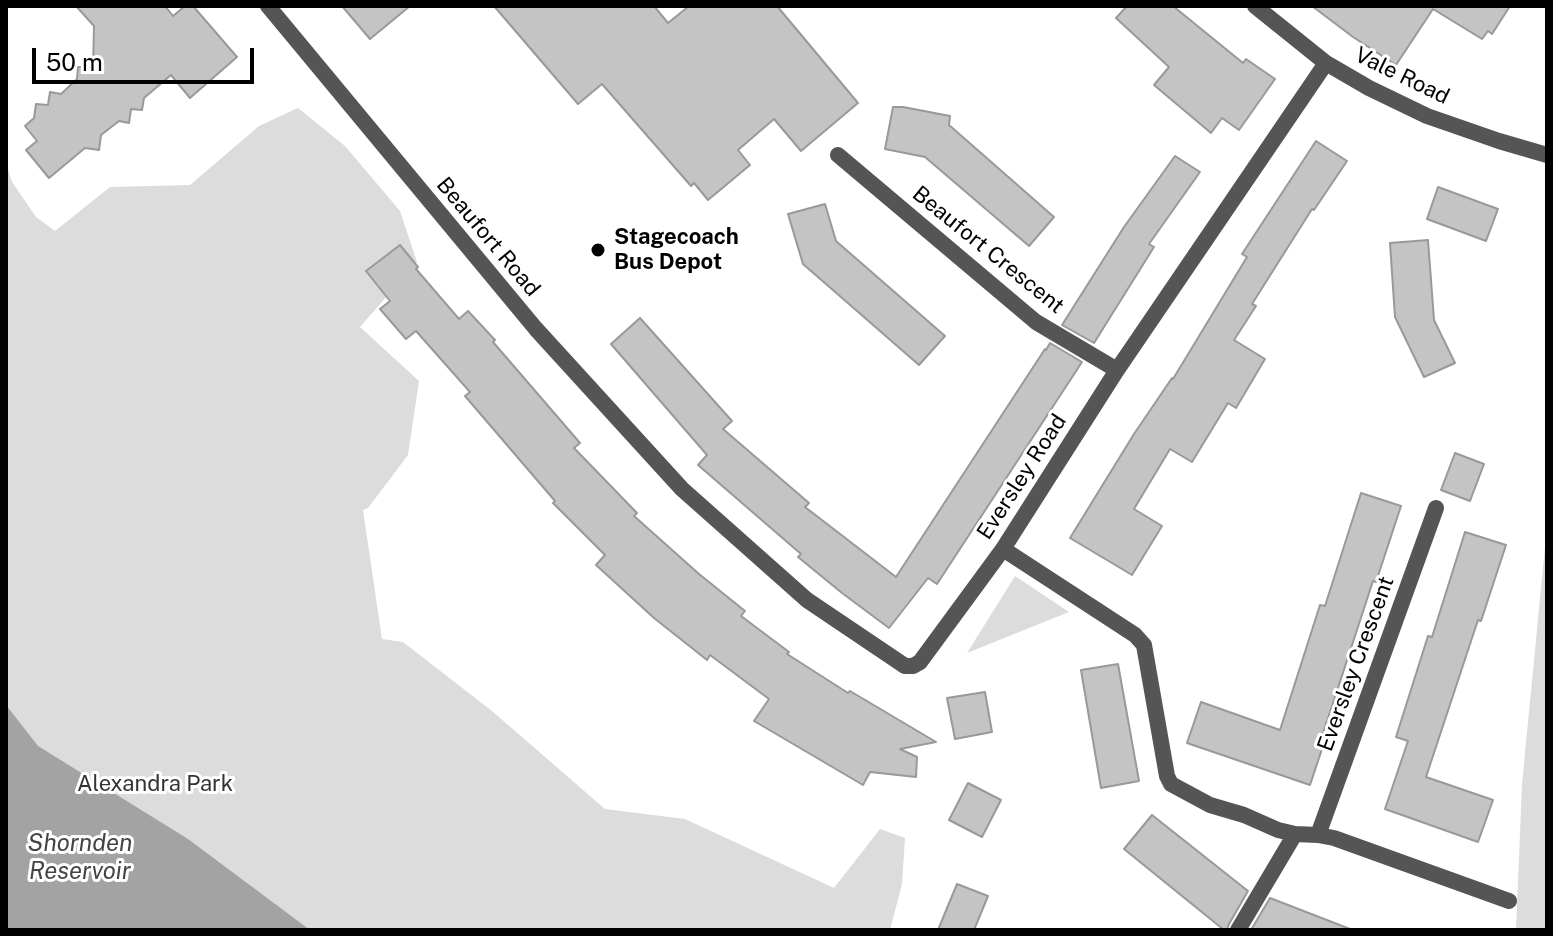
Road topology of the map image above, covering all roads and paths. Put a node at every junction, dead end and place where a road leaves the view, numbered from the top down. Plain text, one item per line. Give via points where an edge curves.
1 (268, 6) edge
2 (1255, 6) edge
3 (1326, 63) junction
4 (838, 155) dead end
5 (1547, 155) edge
6 (1117, 370) junction
7 (682, 489) joint
8 (1436, 508) dead end
9 (1003, 549) junction
10 (1295, 834) junction
11 (1318, 835) junction
12 (1509, 901) dead end
13 (1238, 930) edge

1 - 7 street, Beaufort Road via 536,329
2 - 3 street, Vale Road
3 - 5 street, Vale Road via 1427,116
3 - 6 street, Eversley Road
4 - 6 street, Beaufort Crescent via 1036,322
6 - 9 street, Eversley Road
7 - 9 street, Eversley Road via 807,600 905,666 920,662
8 - 11 street, Eversley Crescent
9 - 10 street via 1144,645 1171,784 1210,805
10 - 11 street
10 - 13 street
11 - 12 street

